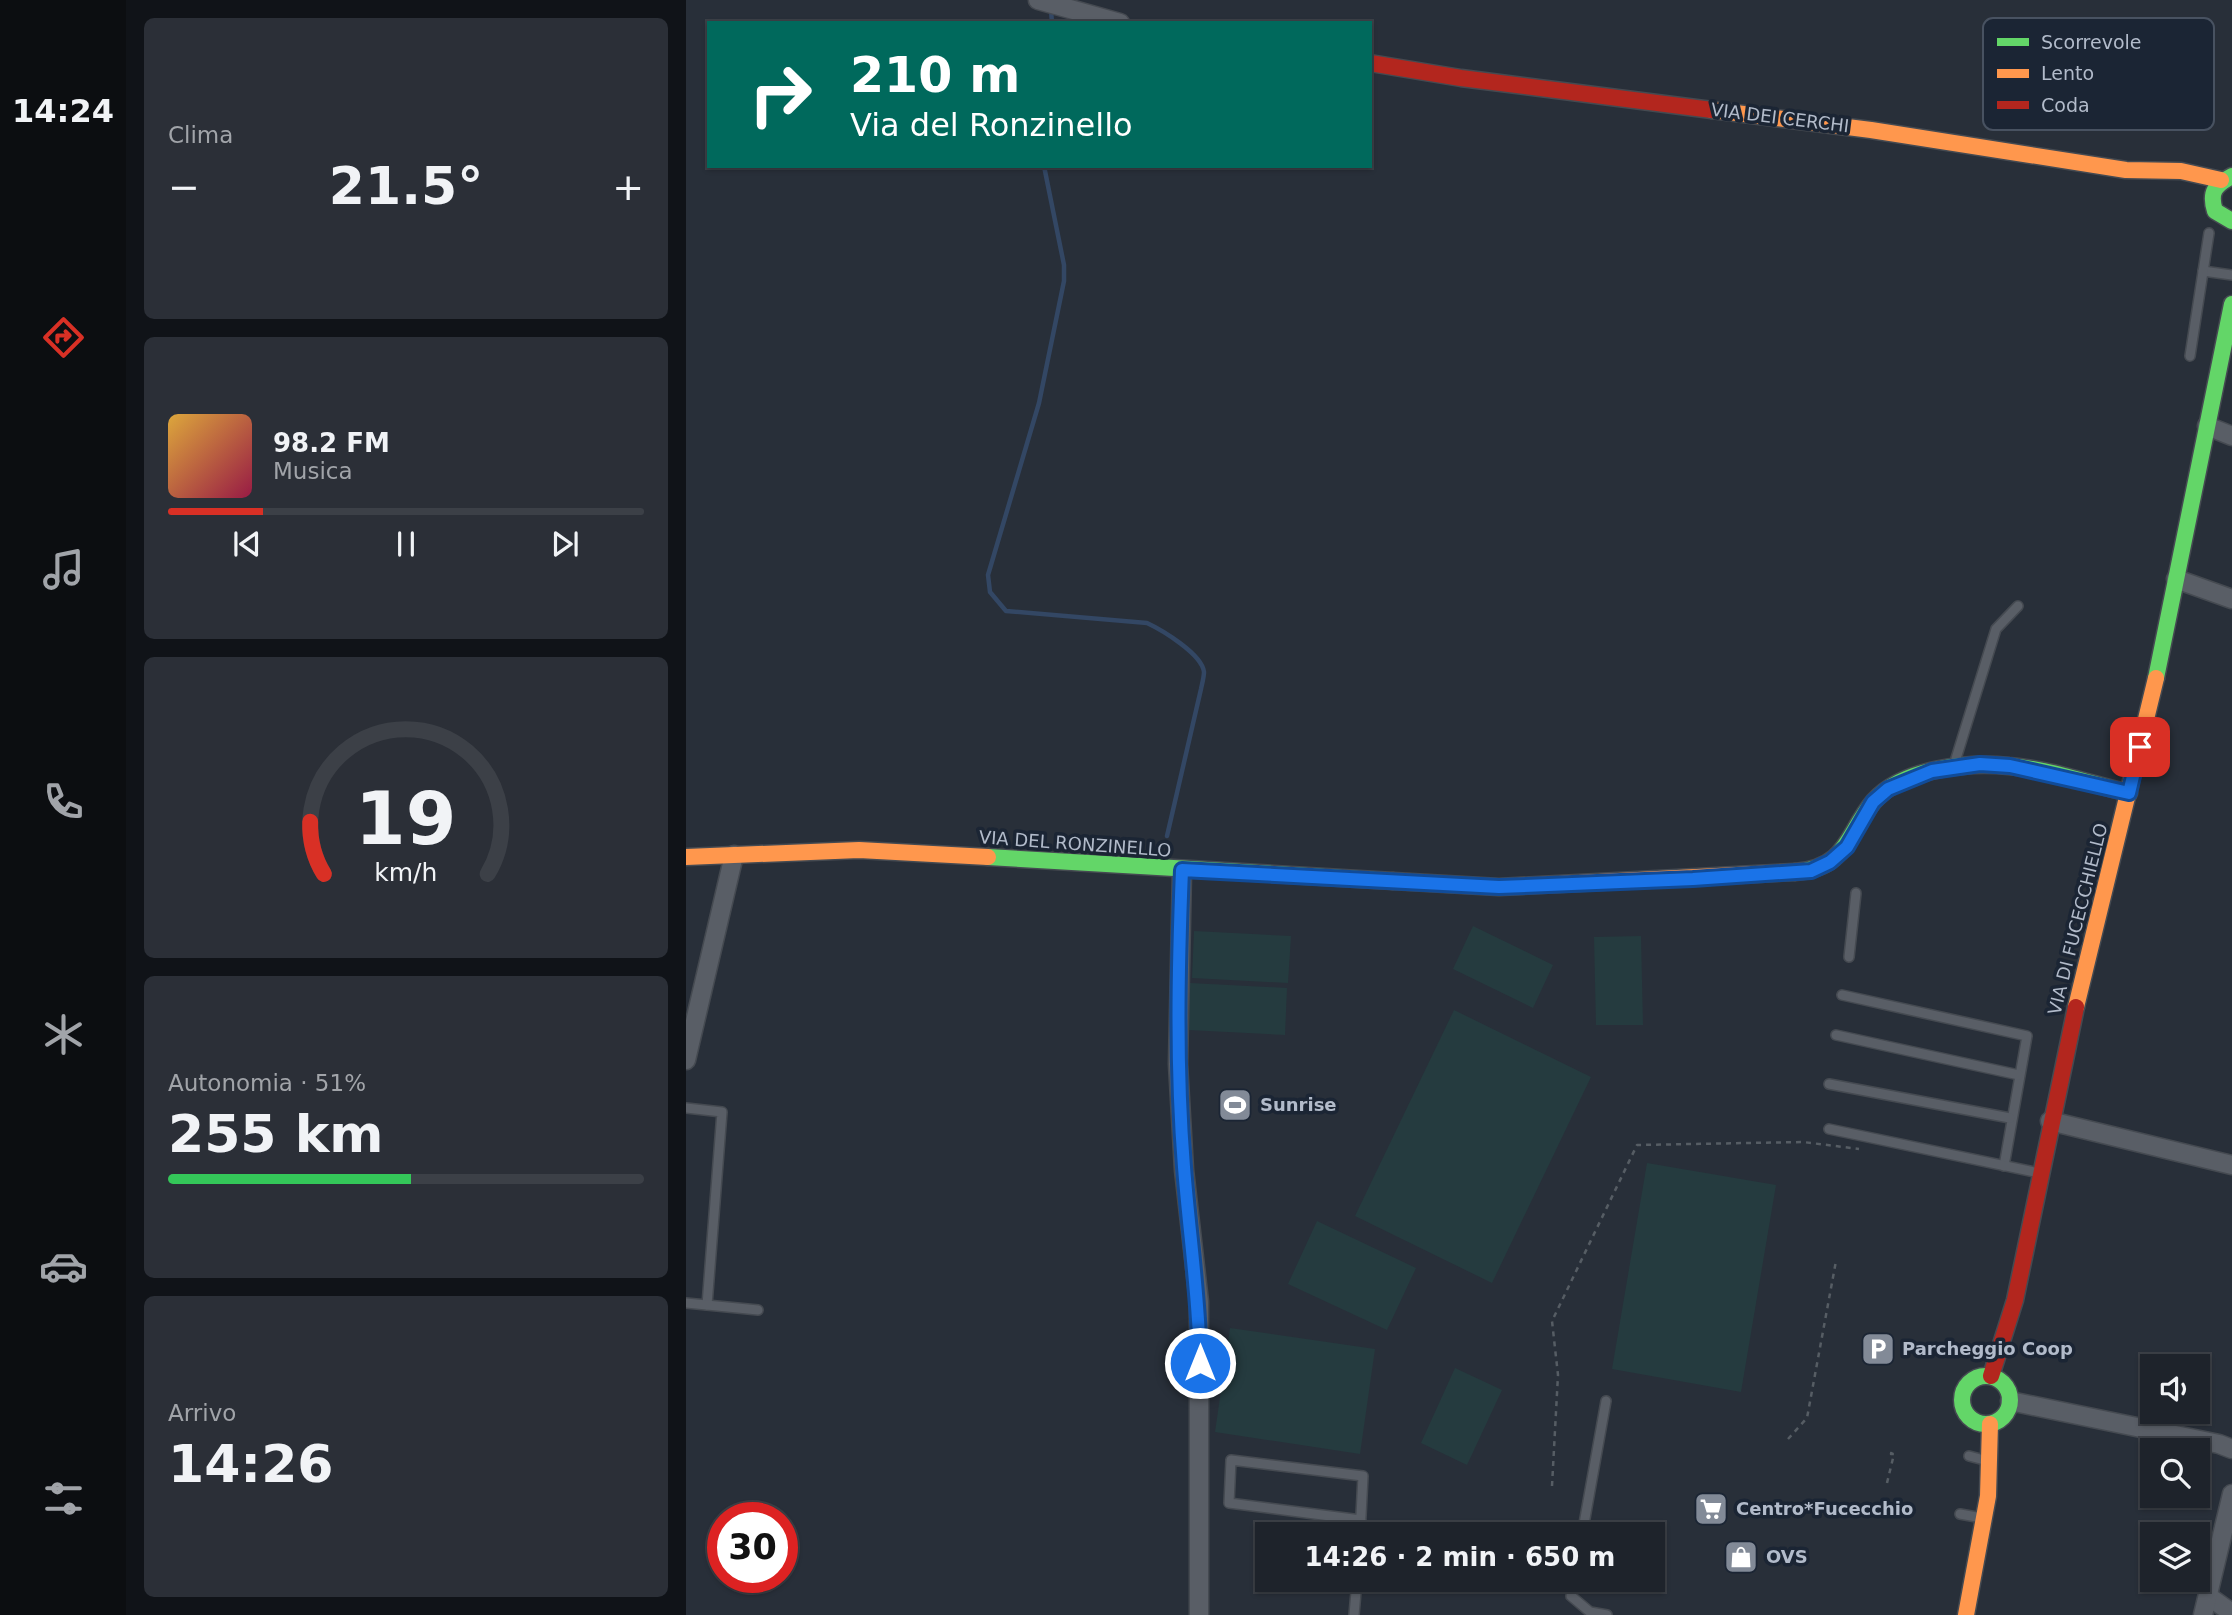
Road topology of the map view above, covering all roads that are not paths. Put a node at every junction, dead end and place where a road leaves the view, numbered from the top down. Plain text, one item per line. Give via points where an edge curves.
1 (1038, 0) edge
2 (1112, 21) edge
3 (1372, 63) edge
4 (2190, 173) junction
5 (2227, 178) edge
6 (2211, 198) junction
7 (2232, 221) edge
8 (2209, 233) dead end
9 (2203, 271) junction
10 (2232, 275) edge
11 (2232, 304) edge
12 (2190, 356) dead end
13 (2207, 426) junction
14 (2232, 436) edge
15 (2176, 579) junction
16 (2232, 599) edge
17 (2018, 606) dead end
18 (1954, 767) junction
19 (2129, 793) junction
20 (734, 855) junction
21 (686, 857) edge
22 (1182, 870) junction
23 (1856, 893) dead end
24 (1849, 957) dead end
25 (1842, 995) dead end
26 (1836, 1035) dead end
27 (686, 1060) edge
28 (2019, 1075) junction
29 (1829, 1084) dead end
30 (686, 1108) edge
31 (2010, 1118) junction
32 (2050, 1121) junction
33 (1829, 1129) dead end
34 (2232, 1165) edge
35 (2004, 1166) junction
36 (2039, 1173) junction
37 (686, 1303) edge
38 (707, 1305) junction
39 (758, 1310) dead end
40 (1990, 1376) junction
41 (1606, 1401) dead end
42 (2010, 1401) junction
43 (1990, 1424) junction
44 (2232, 1449) edge
45 (1969, 1456) dead end
46 (1990, 1461) junction
47 (2232, 1494) edge
48 (1960, 1514) dead end
49 (1982, 1518) junction
50 (1361, 1520) joint
51 (1584, 1522) edge
52 (1356, 1592) edge
53 (1572, 1592) edge
54 (2208, 1596) junction
55 (2232, 1613) edge
56 (1199, 1615) edge
57 (1354, 1615) edge
58 (1607, 1615) edge
59 (1966, 1615) edge
60 (2203, 1615) edge

1 - 2 street
3 - 4 street, VIA DEI CERCHI via 1871,130 2126,170
4 - 5 street, VIA DEI CERCHI
4 - 6 street
5 - 6 street
6 - 7 street via 2215,211
8 - 9 lane
9 - 10 lane
9 - 12 lane
11 - 13 street, VIA DI FUCECCHIELLO
13 - 14 street
13 - 15 street, VIA DI FUCECCHIELLO
15 - 16 street
15 - 19 street, VIA DI FUCECCHIELLO
17 - 18 lane via 1996,629
18 - 19 street, VIA DEL RONZINELLO via 2010,766
18 - 22 street, VIA DEL RONZINELLO via 1888,789 1873,802 1847,847 1811,871 1499,887
19 - 32 street, VIA DI FUCECCHIELLO
20 - 21 street, VIA DEL RONZINELLO
20 - 22 street, VIA DEL RONZINELLO via 859,850
20 - 27 street
22 - 56 street via 1178,1064 1199,1302
23 - 24 lane
25 - 28 lane via 2027,1036
26 - 28 lane
28 - 31 lane
29 - 31 lane
30 - 38 lane via 722,1112
31 - 35 lane
32 - 34 street
32 - 36 street, VIA DI FUCECCHIELLO
33 - 35 lane
35 - 36 lane
36 - 40 street, VIA DI FUCECCHIELLO via 2015,1300
37 - 38 lane
38 - 39 lane
40 - 42 street via 2002,1383
40 - 43 street via 1970,1381 1962,1394 1968,1417
41 - 51 lane
42 - 43 street via 2004,1416
42 - 44 street
43 - 46 street
45 - 46 lane
46 - 49 street
47 - 54 street
48 - 49 lane
49 - 59 street
50 - 50 lane via 1363,1476 1231,1460 1229,1503
52 - 57 lane
53 - 58 lane via 1590,1612
54 - 55 street
54 - 60 street

